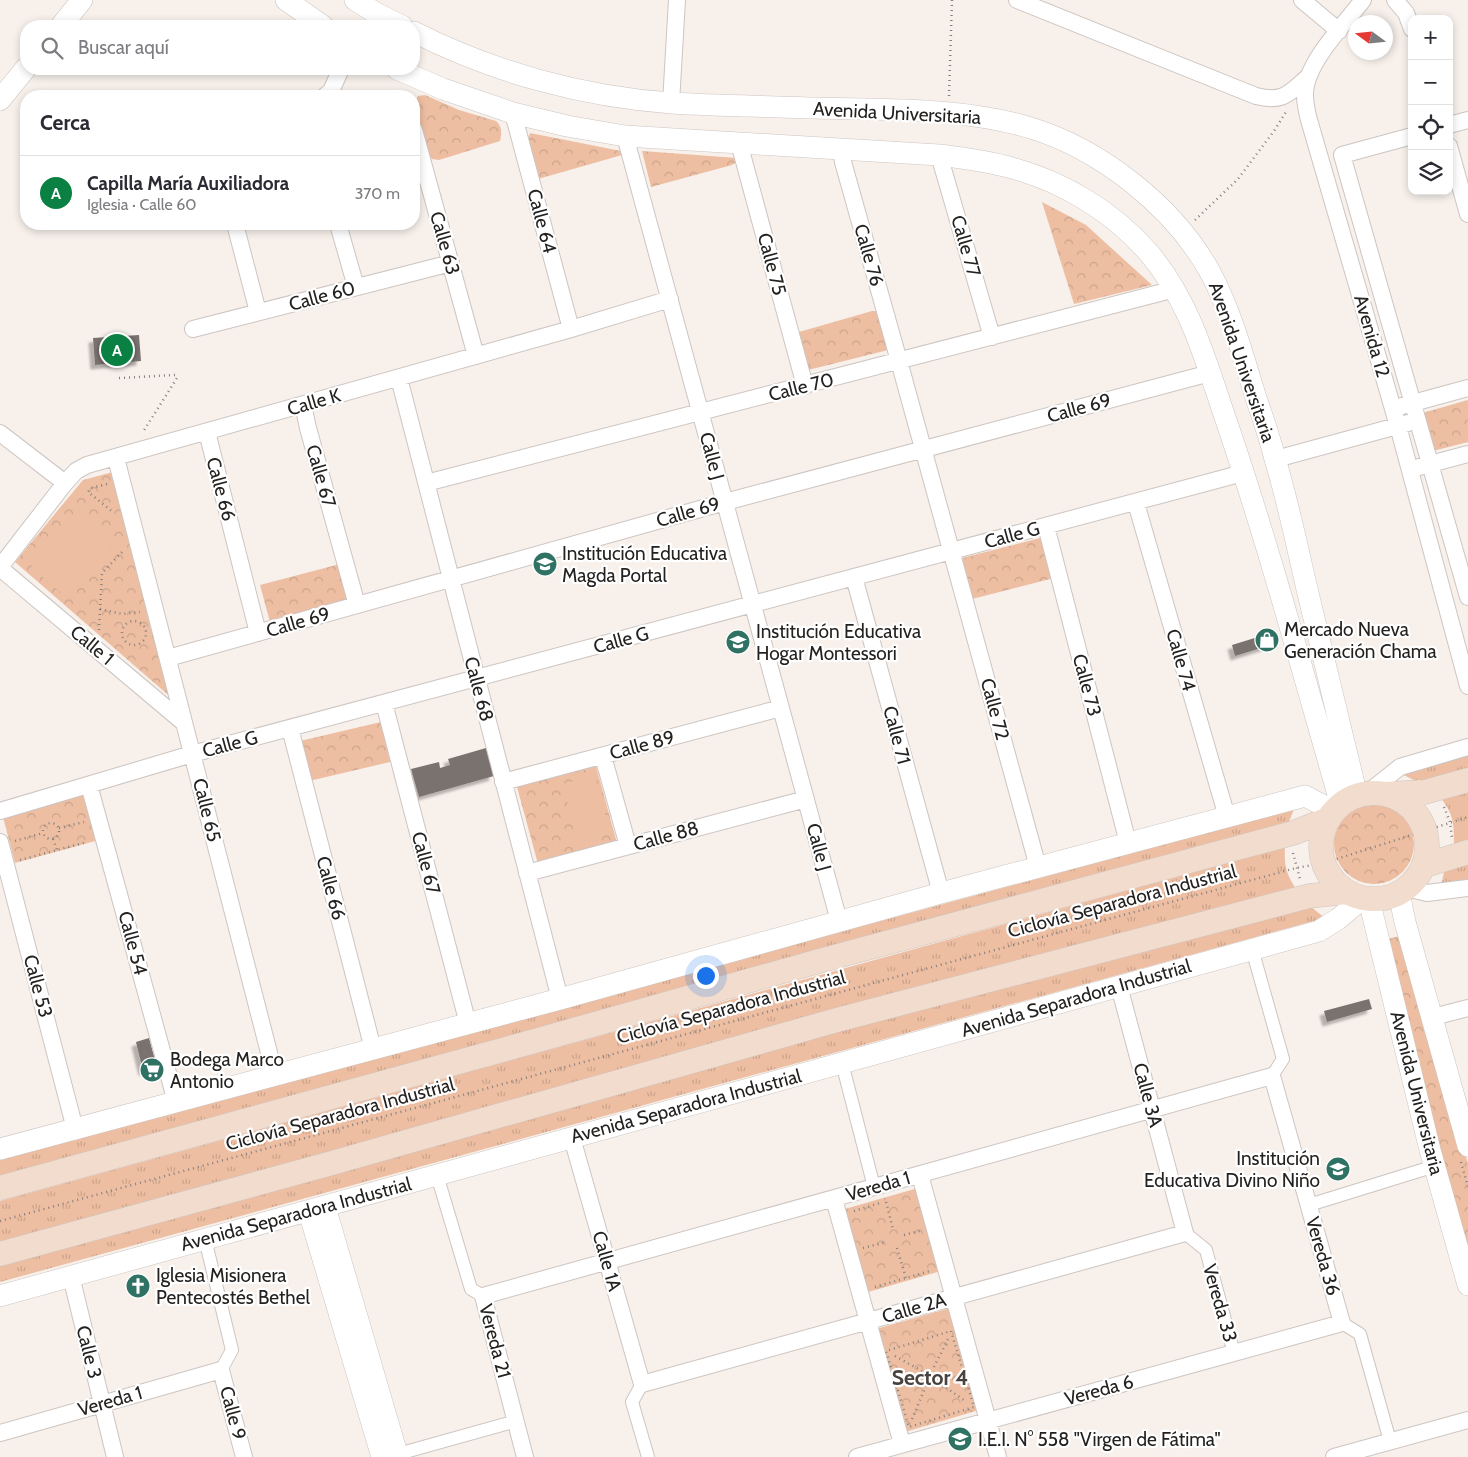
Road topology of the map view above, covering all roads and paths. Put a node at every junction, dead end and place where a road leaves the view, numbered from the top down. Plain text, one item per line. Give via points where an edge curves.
1 (286, 0) edge
2 (355, 0) edge
3 (677, 0) edge
4 (952, 0) edge
5 (1017, 0) edge
6 (1302, 0) edge
7 (1363, 0) edge
8 (1395, 0) edge
9 (77, 2) edge
10 (1408, 18) edge
11 (64, 20) edge
12 (314, 20) edge
13 (390, 20) edge
14 (1339, 31) junction
15 (420, 35) edge
16 (20, 75) edge
17 (338, 75) edge
18 (411, 75) edge
19 (1308, 77) junction
20 (331, 90) edge
21 (0, 100) edge
22 (671, 103) junction
23 (1289, 108) dead end
24 (949, 112) junction
25 (513, 113) junction
26 (1468, 120) edge
27 (1453, 125) edge
28 (625, 136) junction
29 (1408, 137) edge
30 (739, 143) junction
31 (841, 149) junction
32 (1450, 150) edge
33 (420, 151) edge
34 (939, 155) junction
35 (1468, 214) edge
36 (237, 230) edge
37 (340, 230) edge
38 (1182, 231) junction
39 (451, 262) junction
40 (356, 287) junction
41 (1175, 289) junction
42 (670, 299) junction
43 (258, 312) junction
44 (193, 329) dead end
45 (571, 330) junction
46 (992, 337) junction
47 (476, 356) junction
48 (899, 361) junction
49 (1210, 373) junction
50 (119, 378) dead end
51 (399, 378) junction
52 (805, 386) junction
53 (1468, 388) edge
54 (1412, 403) junction
55 (303, 405) junction
56 (1393, 408) junction
57 (700, 412) junction
58 (1418, 420) junction
59 (1398, 426) junction
60 (207, 432) junction
61 (0, 433) edge
62 (142, 450) junction
63 (923, 450) junction
64 (1468, 454) edge
65 (116, 458) junction
66 (1276, 459) junction
67 (1430, 464) junction
68 (1410, 470) junction
69 (1244, 473) junction
70 (65, 483) junction
71 (113, 483) dead end
72 (426, 483) junction
73 (725, 502) junction
74 (1136, 503) junction
75 (117, 516) dead end
76 (1046, 526) junction
77 (124, 549) dead end
78 (952, 551) junction
79 (1, 571) edge
80 (854, 577) junction
81 (451, 579) junction
82 (1468, 597) edge
83 (357, 605) junction
84 (753, 605) junction
85 (100, 609) junction
86 (148, 611) dead end
87 (131, 613) junction
88 (132, 621) junction
89 (91, 624) dead end
90 (99, 630) junction
91 (258, 633) junction
92 (106, 636) dead end
93 (125, 641) junction
94 (119, 648) dead end
95 (168, 658) junction
96 (476, 678) junction
97 (1468, 686) edge
98 (384, 702) junction
99 (781, 708) junction
100 (184, 723) junction
101 (290, 728) junction
102 (1468, 747) edge
103 (192, 754) junction
104 (603, 756) junction
105 (1468, 780) edge
106 (504, 782) junction
107 (89, 785) junction
108 (1436, 789) junction
109 (806, 799) junction
110 (1352, 803) junction
111 (0, 811) edge
112 (1227, 817) junction
113 (1468, 817) edge
114 (98, 818) junction
115 (1450, 822) junction
116 (59, 828) junction
117 (1424, 830) junction
118 (43, 833) junction
119 (1293, 833) junction
120 (103, 837) junction
121 (53, 839) junction
122 (5, 842) edge
123 (1128, 843) junction
124 (628, 846) junction
125 (56, 850) junction
126 (1461, 854) edge
127 (1324, 863) junction
128 (6, 864) junction
129 (1423, 866) junction
130 (1038, 867) junction
131 (1296, 868) junction
132 (527, 873) junction
133 (1468, 888) edge
134 (1403, 891) junction
135 (941, 893) junction
136 (1309, 896) junction
137 (1359, 897) junction
138 (839, 921) junction
139 (1252, 949) junction
140 (1119, 986) junction
141 (560, 999) junction
142 (1468, 1008) edge
143 (1433, 1018) junction
144 (468, 1024) junction
145 (373, 1049) junction
146 (842, 1063) junction
147 (275, 1076) junction
148 (1272, 1076) junction
149 (176, 1102) junction
150 (1152, 1110) junction
151 (1464, 1119) edge
152 (75, 1129) junction
153 (572, 1138) junction
154 (1468, 1146) edge
155 (0, 1149) edge
156 (1435, 1166) junction
157 (437, 1175) junction
158 (920, 1175) junction
159 (874, 1187) junction
160 (0, 1188) edge
161 (834, 1198) junction
162 (893, 1200) dead end
163 (886, 1202) junction
164 (1309, 1206) junction
165 (317, 1209) junction
166 (849, 1212) dead end
167 (0, 1221) edge
168 (893, 1229) dead end
169 (926, 1229) dead end
170 (1185, 1233) junction
171 (904, 1235) dead end
172 (205, 1239) junction
173 (886, 1242) dead end
174 (898, 1248) dead end
175 (859, 1249) dead end
176 (0, 1254) edge
177 (607, 1261) junction
178 (938, 1269) dead end
179 (71, 1276) junction
180 (906, 1278) junction
181 (1468, 1285) edge
182 (870, 1288) dead end
183 (0, 1296) edge
184 (483, 1296) junction
185 (953, 1297) junction
186 (868, 1321) junction
187 (1342, 1324) junction
188 (951, 1331) junction
189 (886, 1351) junction
190 (1234, 1353) junction
191 (934, 1367) dead end
192 (220, 1370) junction
193 (922, 1370) dead end
194 (938, 1382) dead end
195 (642, 1384) junction
196 (926, 1386) dead end
197 (102, 1404) junction
198 (974, 1407) junction
199 (988, 1420) junction
200 (1468, 1420) edge
201 (516, 1421) junction
202 (909, 1427) junction
203 (0, 1433) edge
204 (902, 1444) junction
205 (1382, 1448) edge
206 (388, 1456) edge
207 (115, 1457) edge
208 (244, 1457) edge
209 (525, 1457) edge
210 (648, 1457) edge
211 (857, 1457) edge
212 (998, 1457) edge
213 (1334, 1457) edge

1 - 12 street
2 - 13 street
3 - 22 street
4 - 24 path
5 - 19 street via 1256,96 1281,98
6 - 14 street
7 - 14 street, Avenida 12
8 - 10 street
9 - 11 street
14 - 19 street, Avenida 12 via 1315,61
15 - 22 street, Avenida Universitaria via 466,56 552,83 619,97
16 - 21 street
17 - 20 street
18 - 25 street, Avenida Universitaria
19 - 56 street, Avenida 12 via 1305,96 1308,120
22 - 24 street, Avenida Universitaria
23 - 38 path via 1238,179
24 - 38 street, Avenida Universitaria via 995,118 1034,129 1079,148 1119,172 1153,200
25 - 28 street, Avenida Universitaria
25 - 45 street, Calle 64
26 - 27 street
28 - 30 street, Avenida Universitaria
28 - 42 street, Calle J
29 - 54 street, Avenida 12 via 1342,155
30 - 31 street, Avenida Universitaria
30 - 52 street, Calle 75
31 - 34 street, Avenida Universitaria
31 - 48 street, Calle 76
32 - 35 street
33 - 39 street, Calle 63
34 - 41 street, Avenida Universitaria via 1013,168 1050,181 1086,200 1119,224 1148,252
34 - 46 street, Calle 77
36 - 43 street
37 - 40 street
38 - 66 street, Avenida Universitaria via 1209,271 1230,318
39 - 40 street, Calle 60
39 - 47 street, Calle 63
40 - 43 street, Calle 60
41 - 46 street, Calle 70
41 - 49 street, Avenida Universitaria via 1194,327
42 - 45 street, Calle K
42 - 57 street, Calle J
43 - 44 street, Calle 60
45 - 47 street, Calle K
46 - 48 street, Calle 70
47 - 51 street, Calle K
48 - 52 street, Calle 70
48 - 63 street, Calle 76
49 - 63 street, Calle 69
49 - 69 street, Avenida Universitaria
50 - 62 path via 169,374 177,378 139,438
51 - 55 street, Calle K
51 - 72 street, Calle 68
52 - 57 street, Calle 70
53 - 54 street
54 - 56 street
54 - 58 street, Avenida 12
55 - 60 street, Calle K
55 - 83 street, Calle 67
56 - 59 street, Avenida 12
57 - 72 street, Calle 70
57 - 73 street, Calle J
58 - 59 street
58 - 67 street, Avenida 12
59 - 66 street
59 - 68 street, Avenida 12
60 - 62 street, Calle K
60 - 91 street, Calle 66
61 - 70 street
62 - 65 street, Calle K
63 - 73 street, Calle 69
63 - 78 street, Calle 72
64 - 67 street
65 - 70 street, Calle K via 87,465
65 - 95 street, Calle 65
66 - 110 street, Avenida Universitaria
67 - 68 street
67 - 82 street, Avenida 12
68 - 97 street, Avenida 12
69 - 74 street, Calle G
69 - 110 street, Avenida Universitaria
70 - 79 street, Calle K
71 - 75 path via 91,488 88,492
72 - 81 street, Calle 68
73 - 81 street, Calle 69
73 - 84 street, Calle J
74 - 76 street, Calle G
74 - 112 street, Calle 74
76 - 78 street, Calle G
76 - 123 street, Calle 73
77 - 85 path via 102,573
78 - 80 street, Calle G
78 - 130 street, Calle 72
79 - 100 street, Calle 1
80 - 84 street, Calle G
80 - 135 street, Calle 71
81 - 83 street, Calle 69
81 - 96 street, Calle 68
83 - 91 street, Calle 69
84 - 96 street, Calle G
84 - 99 street, Calle J
85 - 87 path
85 - 90 path
86 - 87 path
87 - 88 path
88 - 93 path via 126,623 122,630
88 - 93 path via 144,626 146,638 136,645
89 - 90 path
90 - 92 path
91 - 95 street, Calle 69
93 - 94 path
95 - 100 street, Calle 65
96 - 98 street, Calle G
96 - 106 street, Calle 68
98 - 101 street, Calle G
98 - 144 street, Calle 67
99 - 104 street, Calle 89
99 - 109 street, Calle J
100 - 103 street, Calle 65
101 - 103 street, Calle G
101 - 145 street, Calle 66
102 - 110 street via 1400,767
103 - 107 street, Calle G
103 - 147 street, Calle 65
104 - 106 street, Calle 89
104 - 124 street
105 - 108 main road
106 - 132 street, Calle 68
107 - 111 street, Calle G
107 - 114 street, Calle 54
108 - 110 main road
108 - 115 path
109 - 124 street, Calle 88
109 - 138 street, Calle J
110 - 112 street via 1305,796
110 - 117 main road via 1402,801
110 - 119 main road
110 - 127 main road via 1322,836
112 - 123 street
113 - 115 path, Ciclovía Separadora Industrial
114 - 116 path
114 - 120 street, Calle 54
115 - 117 path, Ciclovía Separadora Industrial
115 - 126 path
116 - 118 path via 52,822 48,823 44,825
116 - 121 path
117 - 127 path, Ciclovía Separadora Industrial
117 - 129 main road via 1427,848
118 - 121 path
118 - 122 path
119 - 131 path
119 - 160 main road
120 - 125 path
120 - 149 street, Calle 54
121 - 125 path
122 - 128 street, Calle 53
123 - 130 street
124 - 132 street, Calle 88
125 - 128 path
126 - 129 main road
127 - 131 path, Ciclovía Separadora Industrial
127 - 137 main road via 1332,880
128 - 152 street, Calle 53
129 - 134 main road
130 - 135 street
131 - 136 path
131 - 167 path, Ciclovía Separadora Industrial
132 - 141 street, Calle 68
133 - 134 street via 1427,893
134 - 137 main road via 1382,899
134 - 143 street, Avenida Universitaria via 1405,922
135 - 138 street
136 - 137 main road, Avenida Separadora Industrial
136 - 176 main road, Avenida Separadora Industrial via 837,1020
137 - 139 street, Avenida Separadora Industrial via 1338,919 1319,931
137 - 156 street, Avenida Universitaria
138 - 141 street
139 - 140 street, Avenida Separadora Industrial
139 - 148 street via 1283,1059
140 - 146 street, Avenida Separadora Industrial
140 - 150 street, Calle 3A
141 - 144 street
142 - 143 street
143 - 151 street, Avenida Universitaria
144 - 145 street
145 - 147 street
146 - 153 street, Avenida Separadora Industrial
146 - 159 street
147 - 149 street
148 - 150 street, Vereda 1
148 - 164 street, Vereda 36
149 - 152 street
150 - 158 street, Vereda 1
150 - 170 street, Calle 3A
151 - 154 street, Avenida Universitaria
152 - 155 street
153 - 157 street, Avenida Separadora Industrial
153 - 177 street, Calle 1A
156 - 164 street
156 - 181 street, Avenida Universitaria
157 - 165 street, Avenida Separadora Industrial
157 - 184 street, Vereda 21 via 471,1289
158 - 159 street, Vereda 1
158 - 185 street
159 - 161 street, Vereda 1
161 - 177 street, Vereda 1
161 - 186 street
162 - 163 path
163 - 166 path
163 - 168 path
164 - 187 street, Vereda 36
165 - 172 street, Avenida Separadora Industrial
165 - 206 street
169 - 171 path
170 - 185 street, Calle 2A
170 - 190 street, Vereda 33 via 1206,1250
172 - 179 street, Avenida Separadora Industrial
172 - 192 street via 232,1350
173 - 175 path
174 - 180 path
177 - 184 street, Vereda 1
177 - 195 street, Calle 1A
178 - 180 path
179 - 183 street, Avenida Separadora Industrial
179 - 197 street, Calle 3
180 - 182 path
184 - 201 street, Vereda 21
185 - 186 street, Calle 2A
185 - 199 street
186 - 195 street, Calle 2A
186 - 204 street
187 - 190 street, Vereda 6
187 - 205 street via 1360,1334
188 - 189 path
188 - 191 path
188 - 198 path
189 - 193 path
189 - 202 path
190 - 199 street, Vereda 6
192 - 197 street, Vereda 1
192 - 208 street, Calle 9
194 - 198 path
195 - 210 street via 632,1402
196 - 202 path
197 - 203 street, Vereda 1
197 - 207 street, Calle 3
198 - 202 path
199 - 204 street, Vereda 6
199 - 212 street
200 - 205 street
201 - 206 street
201 - 209 street, Vereda 21
204 - 211 street, Vereda 6
205 - 213 street

